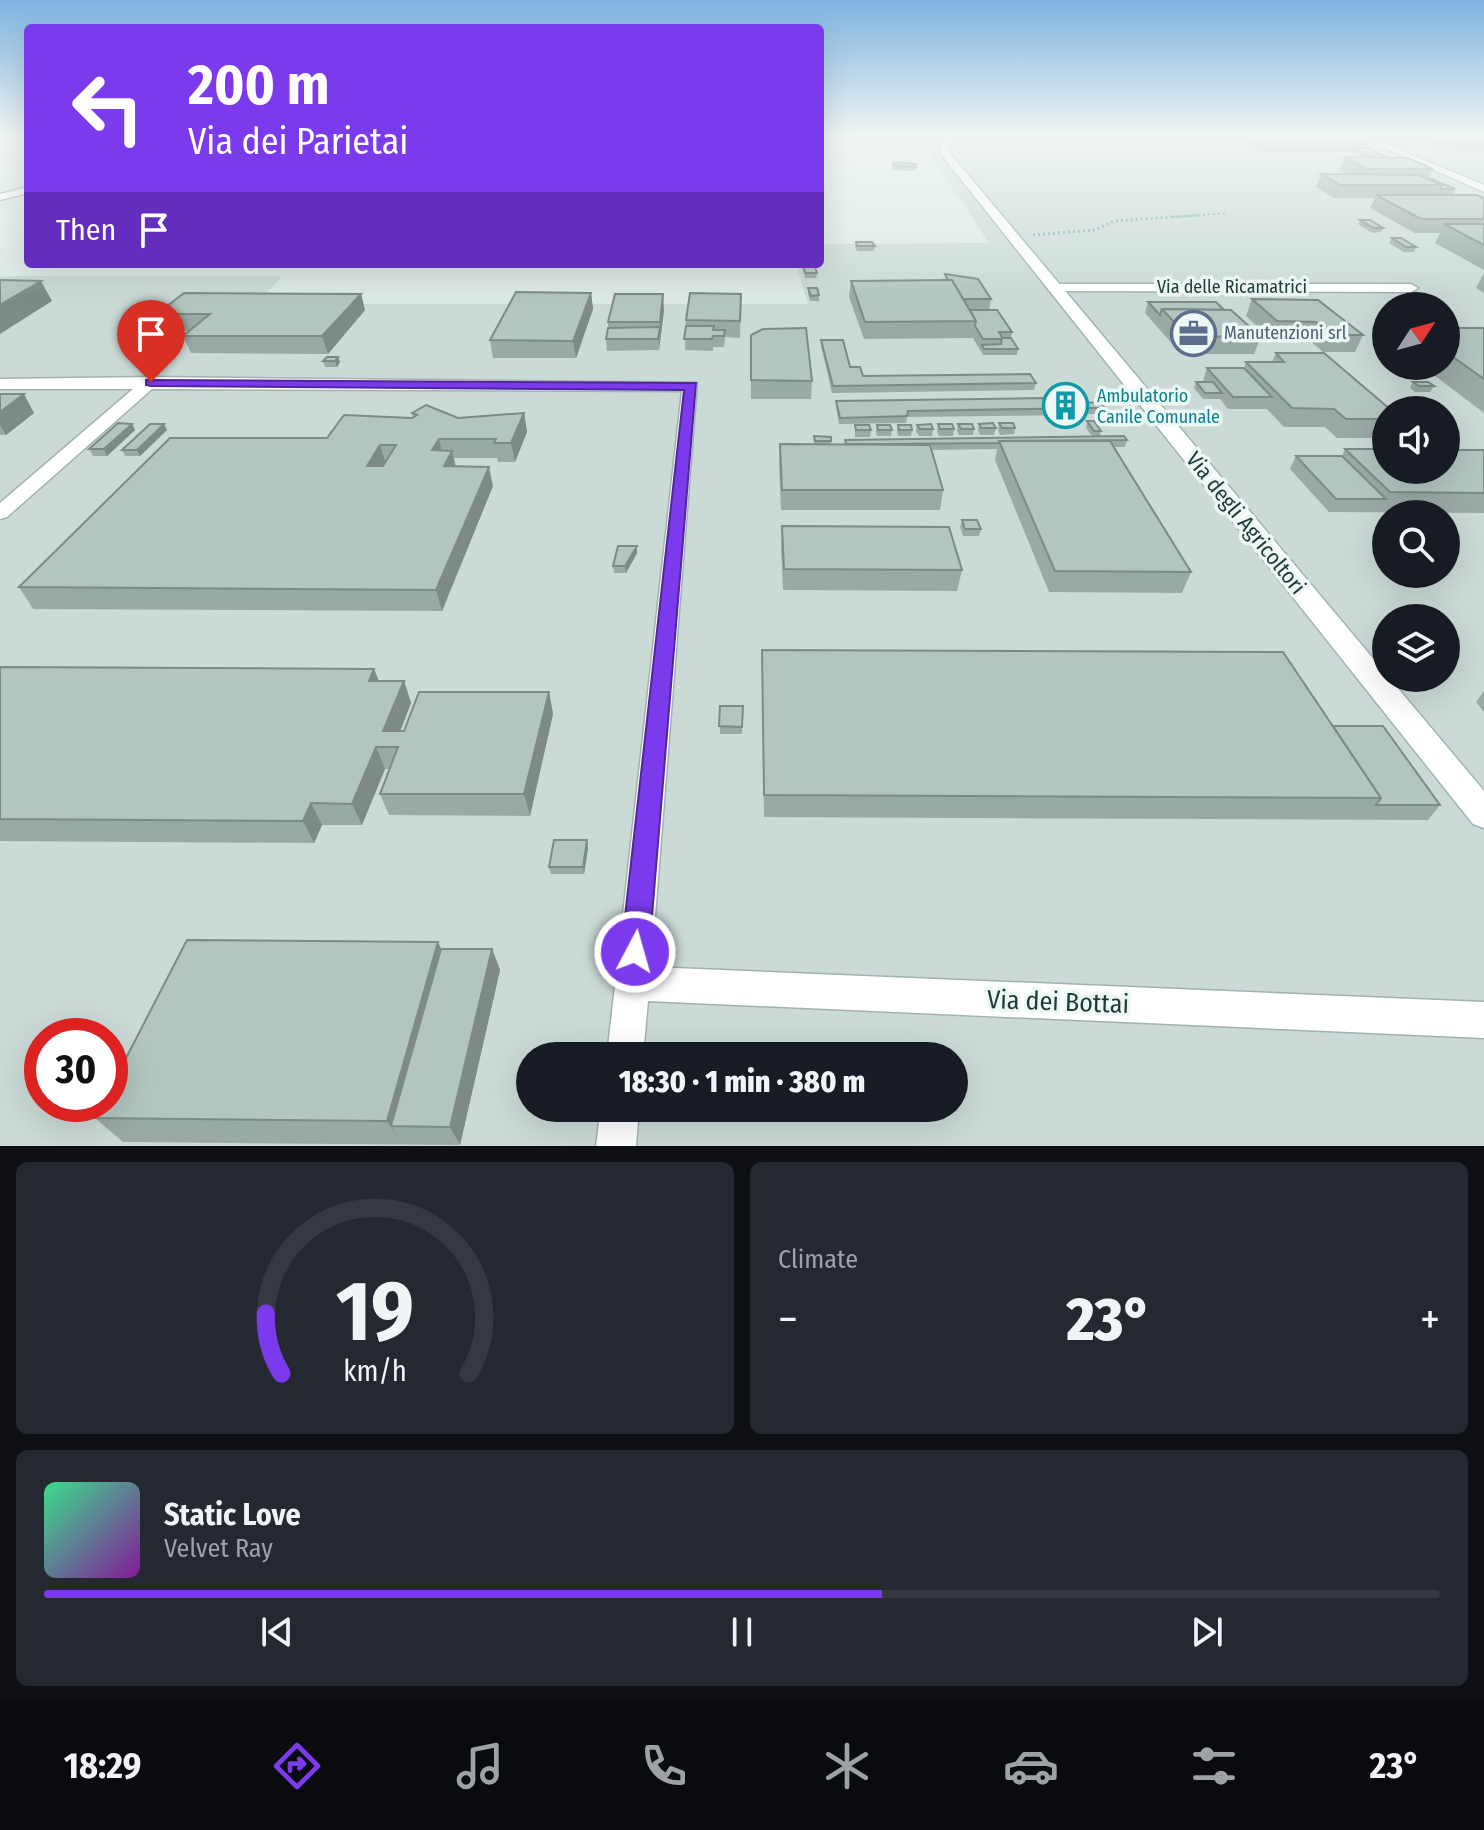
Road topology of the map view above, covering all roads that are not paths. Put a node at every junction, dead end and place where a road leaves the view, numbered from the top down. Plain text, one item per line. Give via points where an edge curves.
1 (973, 188) edge
2 (24, 191) edge
3 (0, 197) edge
4 (1053, 287) junction
5 (1411, 288) dead end
6 (151, 382) junction
7 (0, 384) edge
8 (0, 513) edge
9 (1484, 814) edge
10 (632, 983) junction
11 (1484, 1020) edge
12 (626, 1042) edge
13 (619, 1122) edge
14 (616, 1146) edge

1 - 4 street, Via degli Agricoltori
2 - 3 street
4 - 5 street, Via delle Ricamatrici
4 - 9 street, Via degli Agricoltori
6 - 7 street
6 - 8 street
6 - 10 street via 691,386
10 - 11 street, Via dei Bottai
10 - 12 street
13 - 14 street

